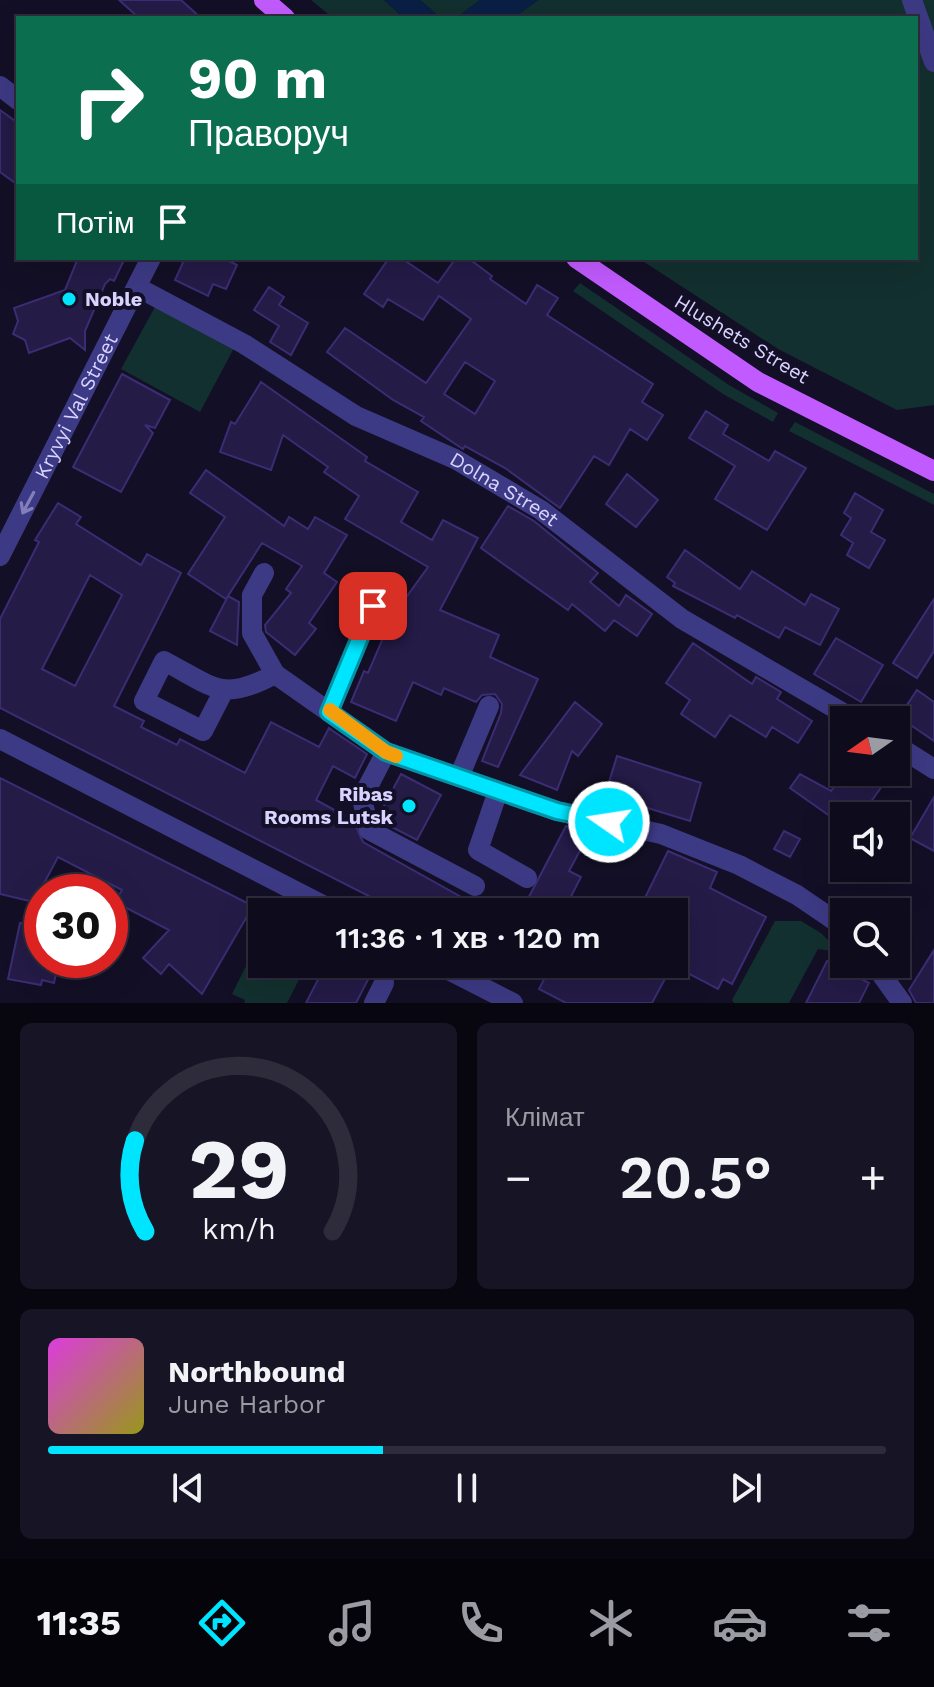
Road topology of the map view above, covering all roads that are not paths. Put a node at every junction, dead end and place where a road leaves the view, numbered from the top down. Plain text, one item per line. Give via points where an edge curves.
1 (918, 17) edge
2 (934, 62) edge
3 (0, 86) edge
4 (16, 98) edge
5 (150, 260) edge
6 (579, 260) edge
7 (137, 287) junction
8 (934, 471) edge
9 (0, 556) edge
10 (264, 573) dead end
11 (373, 606) dead end
12 (275, 674) junction
13 (223, 692) dead end
14 (489, 706) dead end
15 (831, 706) edge
16 (329, 712) junction
17 (0, 739) edge
18 (386, 752) junction
19 (910, 754) edge
20 (934, 769) edge
21 (459, 777) junction
22 (498, 791) junction
23 (527, 878) dead end
24 (475, 886) dead end
25 (309, 898) edge
26 (830, 917) edge
27 (464, 978) edge
28 (884, 978) edge
29 (384, 983) dead end
30 (374, 1003) edge
31 (513, 1003) edge
32 (902, 1003) edge

1 - 2 street
3 - 4 street
5 - 7 street, Kryvyi Val Street
6 - 8 main road, Hlushets Street via 758,382
7 -> 9 street, Kryvyi Val Street
7 - 15 street, Dolna Street via 244,344 356,416 455,459 529,503 682,619
10 - 12 street via 252,595 252,633
11 - 16 street
12 - 13 street via 246,690
12 - 16 street
14 - 21 street
16 - 18 street
17 - 25 street
18 - 21 street
18 - 24 street via 362,798 369,830
19 - 20 street
21 - 22 street
22 - 23 street via 478,850
22 - 26 street via 557,811 661,834 739,865
27 - 31 street
28 - 32 street
29 - 30 street

